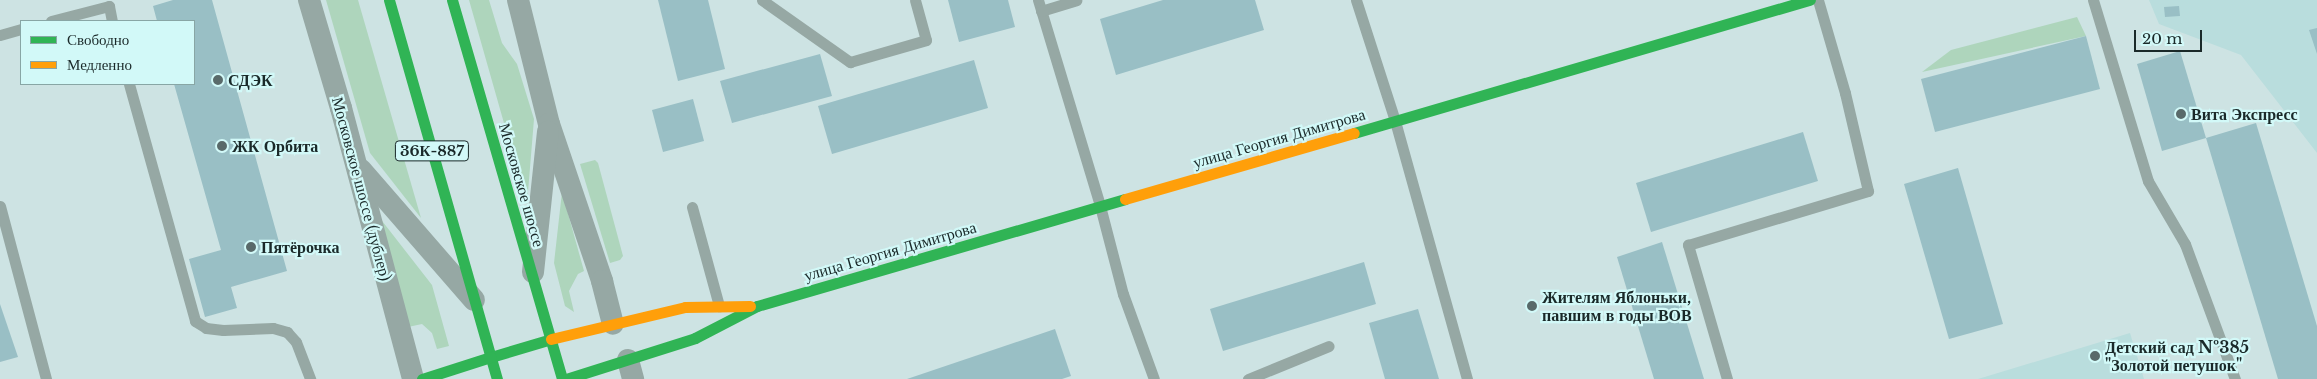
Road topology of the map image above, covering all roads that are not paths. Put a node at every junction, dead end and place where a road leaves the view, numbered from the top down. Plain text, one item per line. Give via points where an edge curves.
1 (309, 0) edge
2 (389, 0) edge
3 (452, 0) edge
4 (518, 0) edge
5 (762, 0) edge
6 (915, 0) edge
7 (1076, 0) edge
8 (1356, 0) edge
9 (1810, 0) edge
10 (1818, 0) edge
11 (2093, 0) edge
12 (1039, 5) edge
13 (55, 20) edge
14 (112, 20) edge
15 (20, 29) edge
16 (0, 35) edge
17 (129, 85) edge
18 (1396, 121) junction
19 (549, 124) junction
20 (357, 165) junction
21 (0, 206) edge
22 (692, 206) dead end
23 (1100, 206) junction
24 (533, 279) junction
25 (475, 301) junction
26 (719, 306) junction
27 (757, 306) junction
28 (613, 324) junction
29 (551, 340) junction
30 (1329, 346) dead end
31 (491, 357) junction
32 (631, 369) edge
33 (46, 379) edge
34 (310, 379) edge
35 (413, 379) edge
36 (422, 379) edge
37 (497, 379) edge
38 (562, 379) edge
39 (566, 379) edge
40 (1154, 379) edge
41 (1248, 379) edge
42 (1467, 379) edge
43 (1727, 379) edge
44 (2235, 379) edge

1 - 20 street, Московское шоссе (дублер)
2 - 25 main road, 36К-887
3 - 24 main road, Московское шоссе / 36К-887
4 - 19 street
5 - 6 lane via 850,62 926,40
7 - 12 lane
8 - 18 lane
9 - 18 main road, улица Георгия Димитрова
10 - 43 lane via 1845,93 1868,191 1688,245
11 - 44 lane via 2148,181 2186,244
12 - 23 lane
13 - 14 lane via 108,6
15 - 16 lane
17 - 34 lane via 194,321 206,328 273,328 287,332 296,342
18 - 23 main road, улица Георгия Димитрова
18 - 42 lane
19 - 24 street
19 - 28 street via 602,281
20 - 25 street
20 - 35 street, Московское шоссе (дублер)
21 - 33 lane
22 - 26 lane
23 - 27 main road, улица Георгия Димитрова
23 - 40 lane via 1123,294
24 - 29 main road, Московское шоссе / 36К-887
25 - 31 main road, 36К-887
26 - 27 main road, улица Георгия Димитрова
26 - 28 main road, улица Георгия Димитрова via 684,307
27 - 32 main road, улица Георгия Димитрова
28 - 29 main road, улица Георгия Димитрова
29 - 31 main road, улица Георгия Димитрова
29 - 38 main road, Московское шоссе / 36К-887
30 - 41 lane
31 - 36 main road, улица Георгия Димитрова
31 - 37 main road, 36К-887
32 - 39 main road, улица Георгия Димитрова

